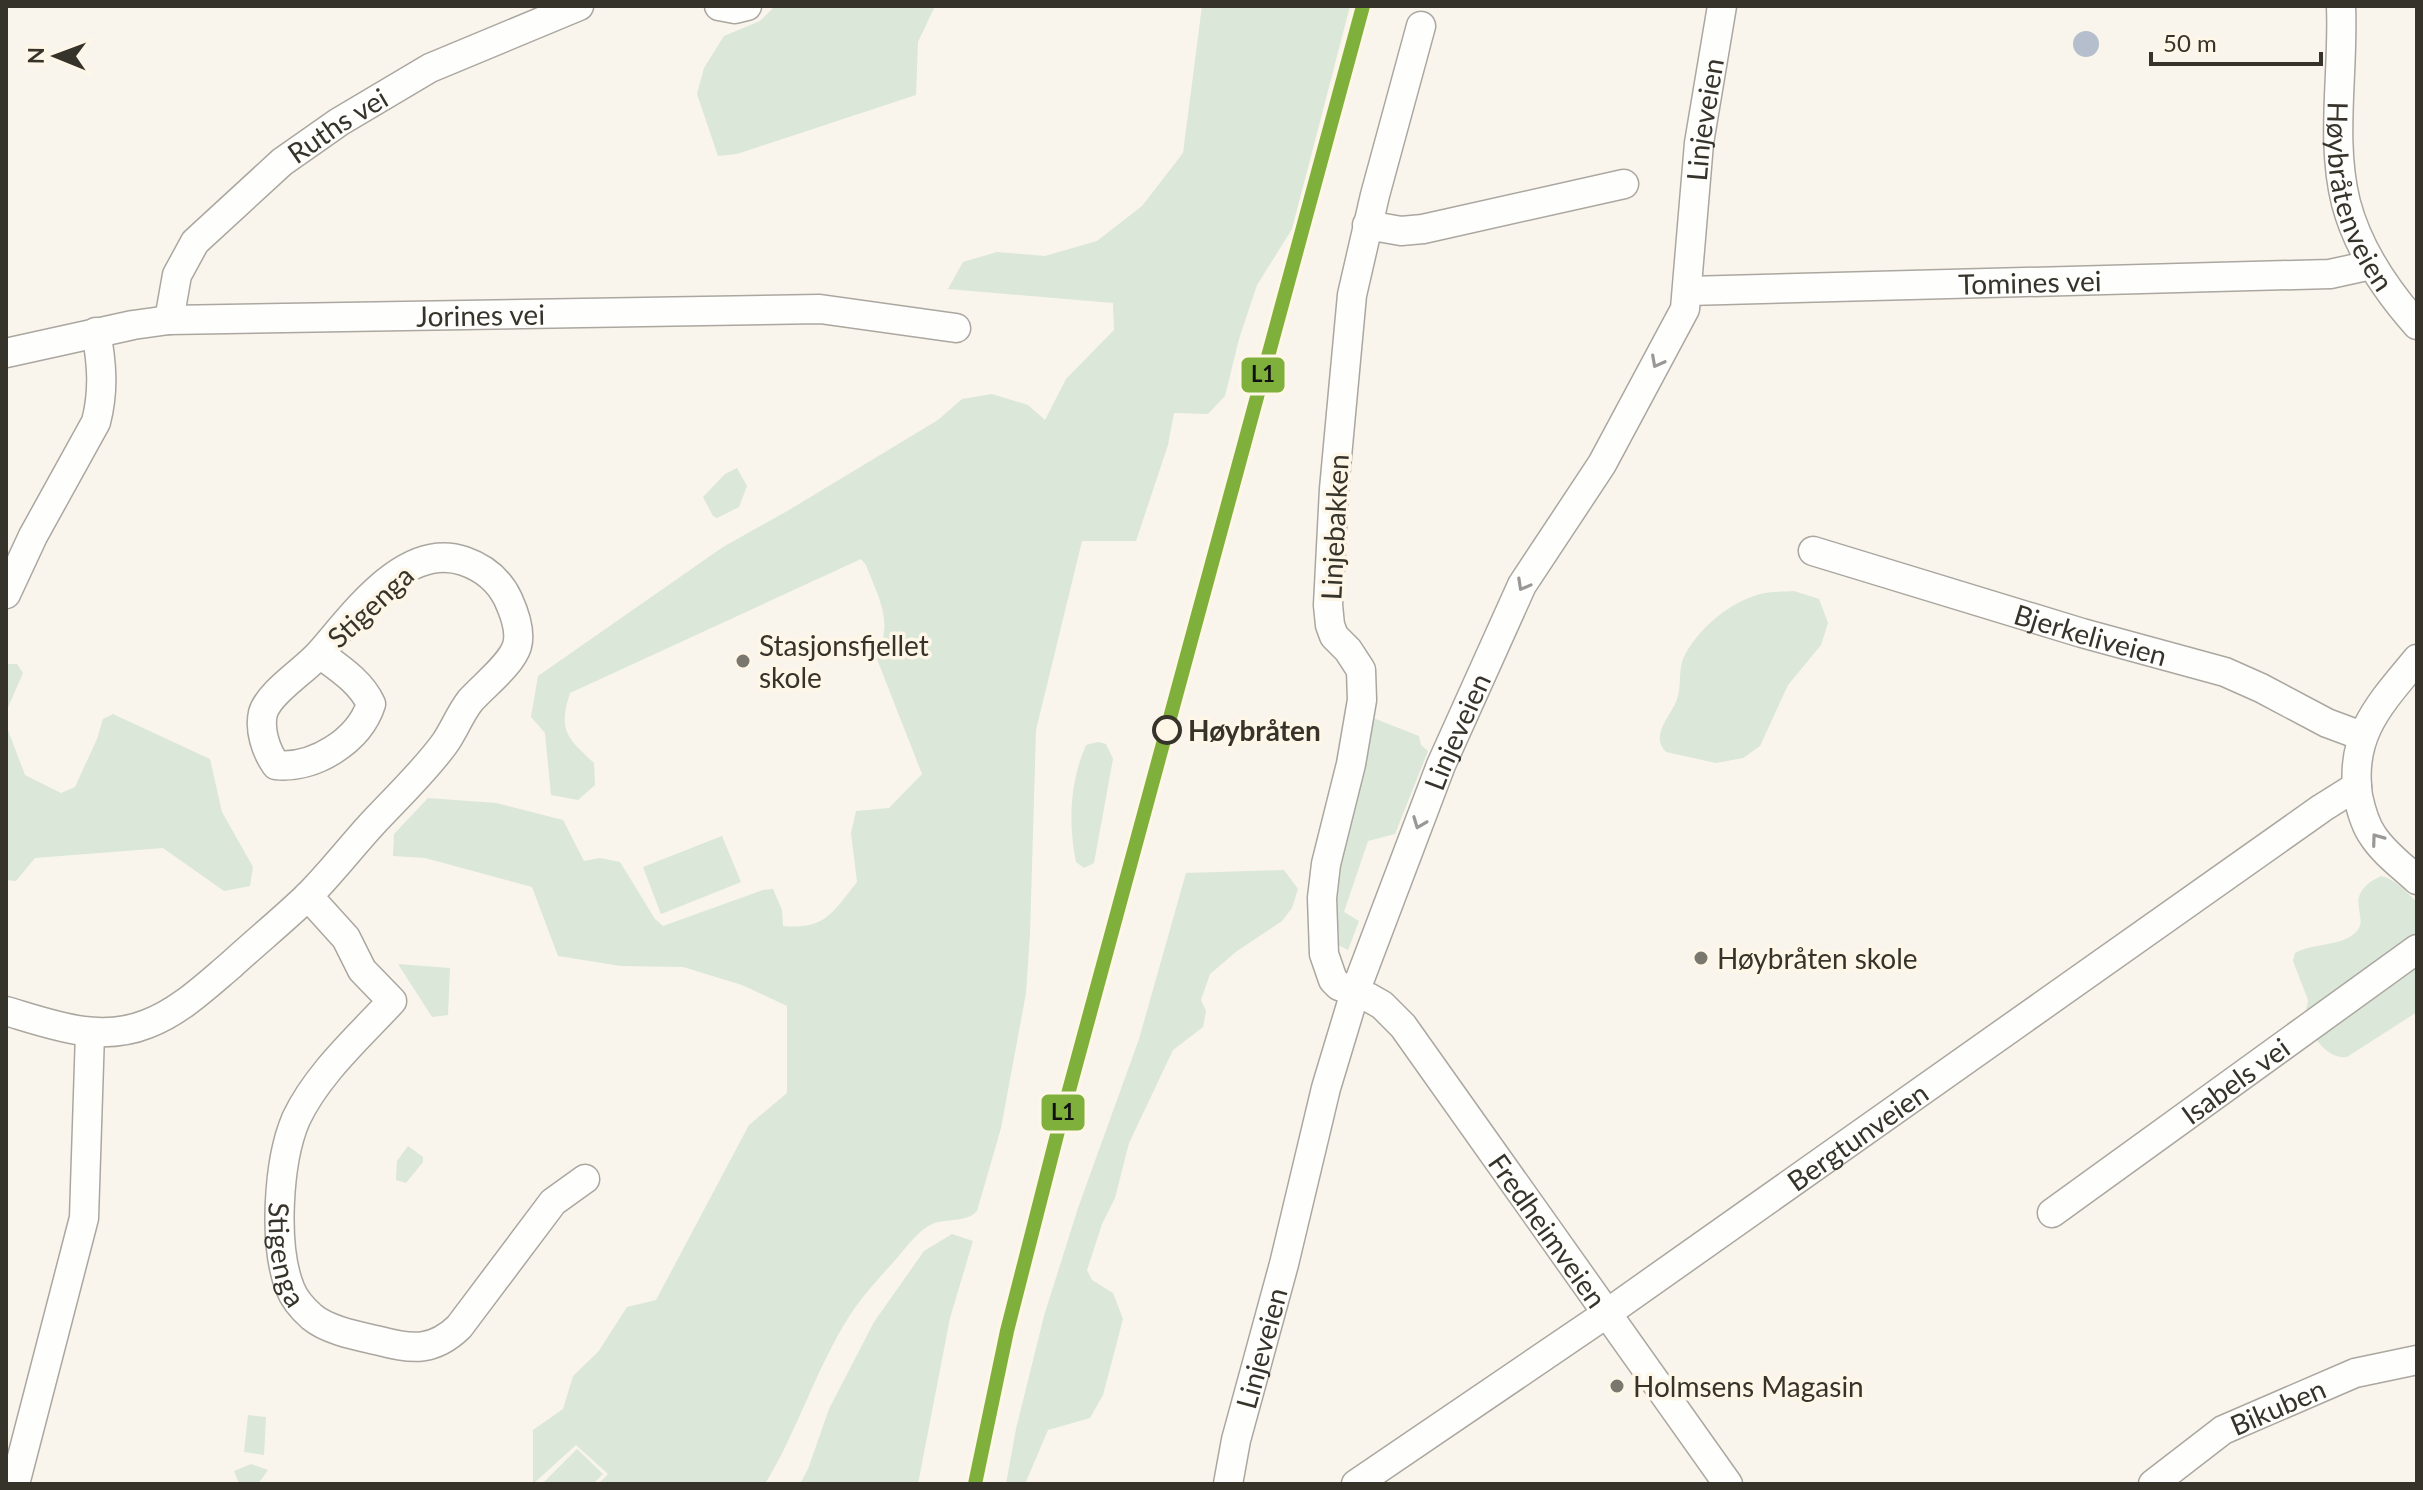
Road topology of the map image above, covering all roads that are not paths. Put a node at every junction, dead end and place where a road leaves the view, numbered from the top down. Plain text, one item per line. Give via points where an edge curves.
1 (579, 6) edge
2 (719, 6) edge
3 (747, 6) edge
4 (1722, 6) edge
5 (2341, 6) edge
6 (1421, 26) dead end
7 (1624, 184) dead end
8 (1367, 225) junction
9 (2371, 265) junction
10 (1688, 291) junction
11 (169, 320) junction
12 (2416, 321) edge
13 (956, 328) dead end
14 (96, 332) junction
15 (6, 353) edge
16 (1813, 551) dead end
17 (6, 594) edge
18 (320, 654) dead end
19 (2417, 659) edge
20 (2362, 736) junction
21 (2357, 786) junction
22 (2417, 880) edge
23 (308, 896) junction
24 (2417, 949) edge
25 (1355, 992) junction
26 (6, 1011) edge
27 (90, 1033) junction
28 (585, 1179) dead end
29 (2052, 1213) dead end
30 (1606, 1314) junction
31 (2417, 1360) edge
32 (15, 1484) edge
33 (1228, 1484) edge
34 (1356, 1484) edge
35 (1728, 1484) edge
36 (2153, 1484) edge

1 - 11 street, Ruths vei via 430,68 282,162 195,242 177,275
2 - 3 street
4 - 10 street, Linjeveien via 1699,143
5 - 9 street, Høybråtenveien via 2342,179 2352,224
6 - 8 street, Linjebakken
7 - 8 street via 1423,229
8 - 25 street, Linjebakken via 1352,295 1328,605 1334,636 1361,670 1362,700 1326,864 1322,930 1333,980
9 - 10 street, Tomines vei via 2330,274
9 - 12 street, Høybråtenveien
10 -> 25 street, Linjeveien via 1685,309 1602,464 1522,585 1441,765
11 - 13 street, Jorines vei via 820,309
11 - 14 street, Jorines vei
14 - 15 street, Jorines vei
14 - 17 street via 102,369 96,422
16 - 20 street, Bjerkeliveien via 2225,672
18 - 23 street, Stigenga via 381,587 400,571 434,557 451,557 491,575 505,591 517,629 513,654 468,703 445,743
19 - 20 street
20 - 21 street
22 -> 21 street via 2373,836
21 - 30 street, Bergtunveien
23 - 27 street, Stigenga via 173,1011 126,1031
23 - 28 street, Stigenga via 346,938 362,970 392,1001 324,1075 296,1120 283,1175 282,1254 291,1291 307,1312 332,1327 387,1343 416,1347 444,1341 553,1202
24 - 29 street, Isabels vei
25 - 30 street, Fredheimveien via 1382,1005 1403,1026
25 - 33 street, Linjeveien via 1326,1088
26 - 27 street, Stigenga
27 - 32 street via 84,1218
30 - 34 street, Bergtunveien
30 - 35 street, Fredheimveien
31 - 36 street, Bikuben via 2355,1373 2223,1430

